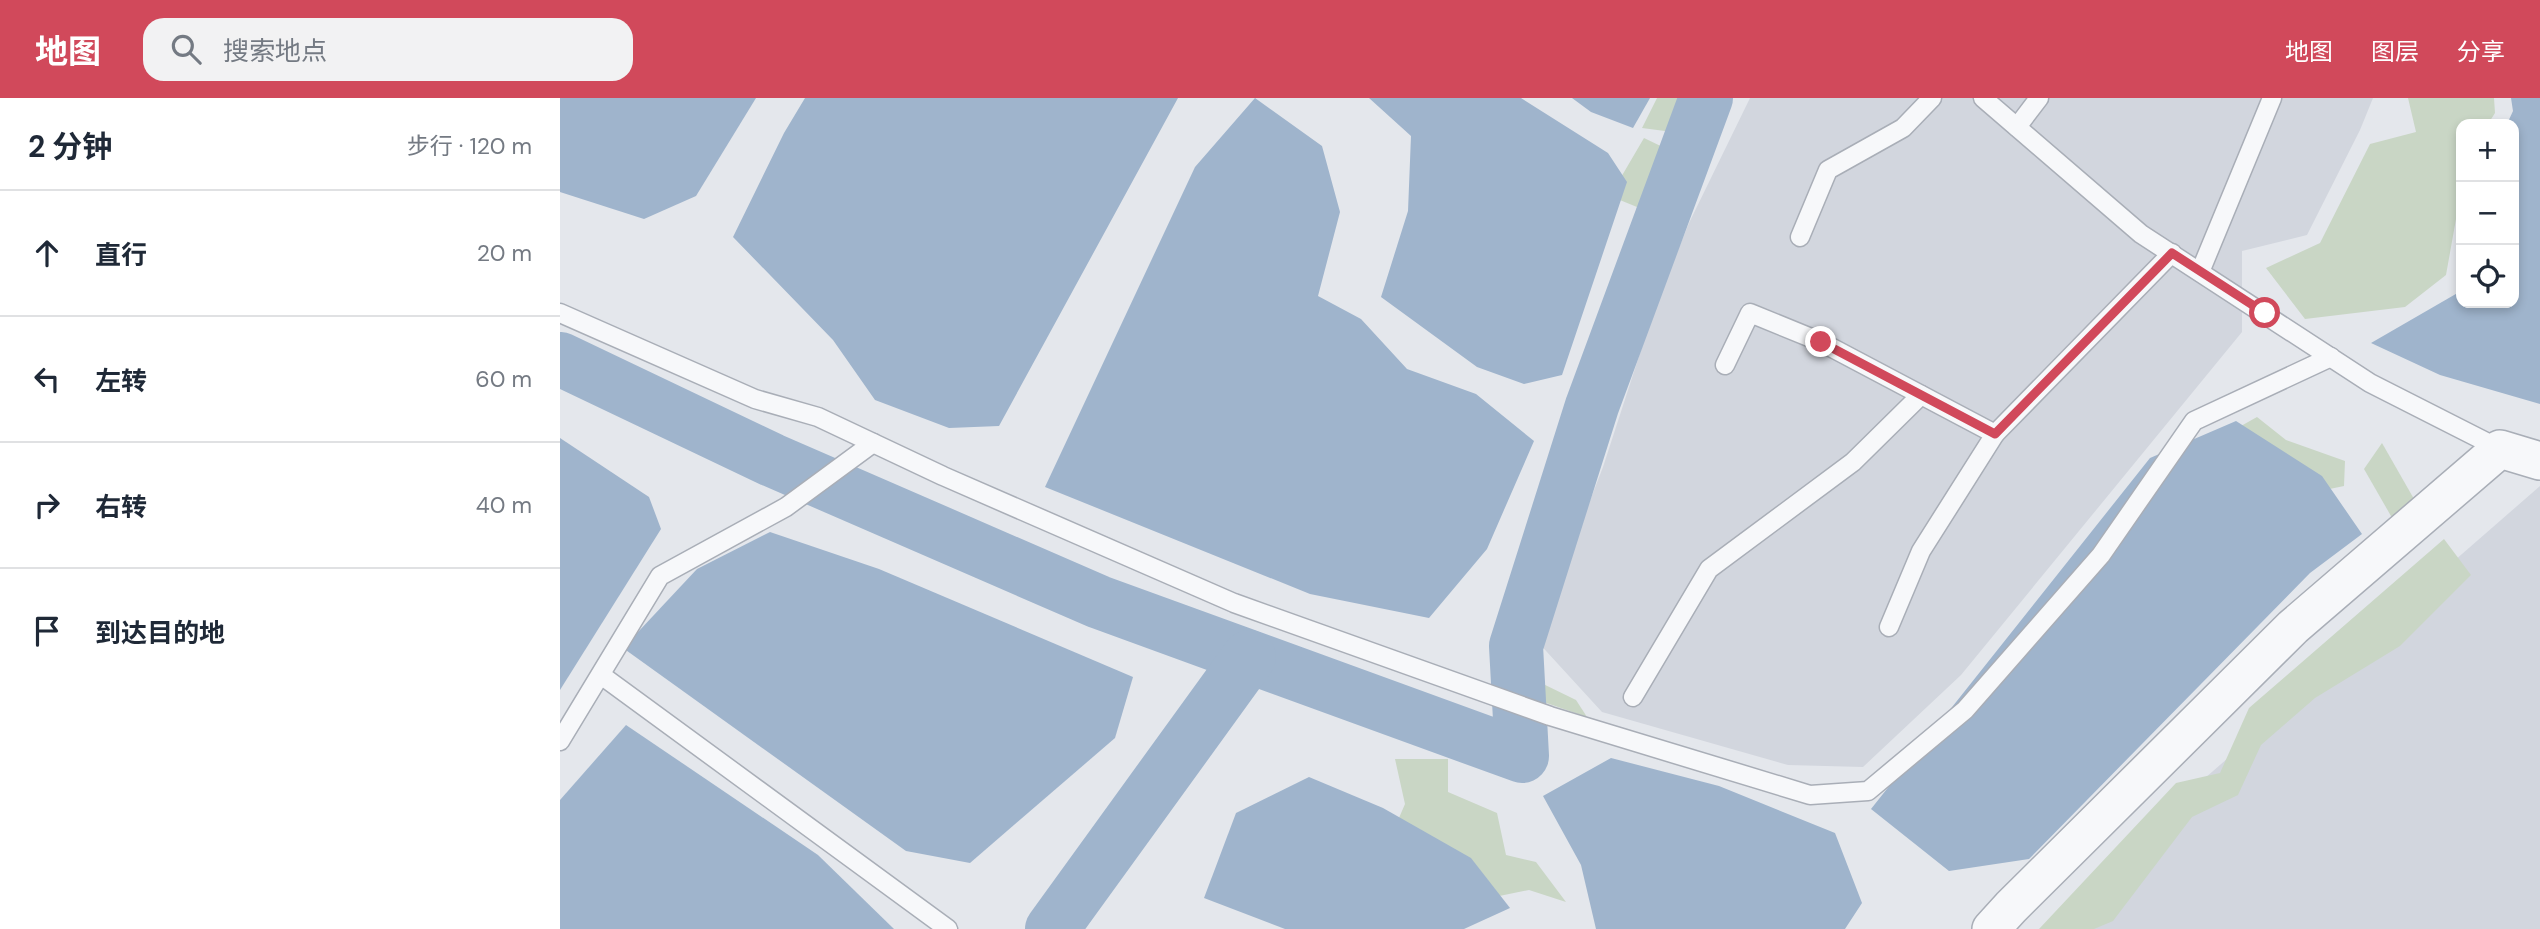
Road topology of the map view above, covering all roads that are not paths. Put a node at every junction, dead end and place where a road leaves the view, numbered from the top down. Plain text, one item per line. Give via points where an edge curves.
1 (1932, 98) edge
2 (1983, 98) edge
3 (2039, 98) edge
4 (2272, 98) edge
5 (2017, 127) junction
6 (1800, 237) dead end
7 (2172, 253) junction
8 (2200, 272) junction
9 (560, 313) edge
10 (2331, 357) junction
11 (1725, 365) dead end
12 (1921, 395) junction
13 (1995, 434) junction
14 (873, 443) junction
15 (2500, 449) junction
16 (2540, 461) edge
17 (1889, 626) dead end
18 (601, 674) junction
19 (1633, 697) dead end
20 (560, 741) edge
21 (948, 929) edge
22 (1991, 929) edge

1 - 6 lane via 1903,128 1828,170
2 - 5 lane
3 - 5 lane
4 - 8 lane
5 - 7 lane via 2141,234
7 - 8 lane
7 - 13 lane
8 - 10 lane
9 - 14 lane via 755,399 818,417
10 - 14 lane via 2194,421 2101,555 1965,710 1868,791 1810,795 1550,716 1234,603
10 - 15 lane via 2370,383
11 - 12 lane via 1750,313 1821,342
12 - 13 lane
12 - 19 lane via 1853,462 1709,569
13 - 17 lane via 1921,551
14 - 18 lane via 786,507 660,576
15 - 16 street
15 - 22 street via 2293,627
18 - 20 lane
18 - 21 lane

